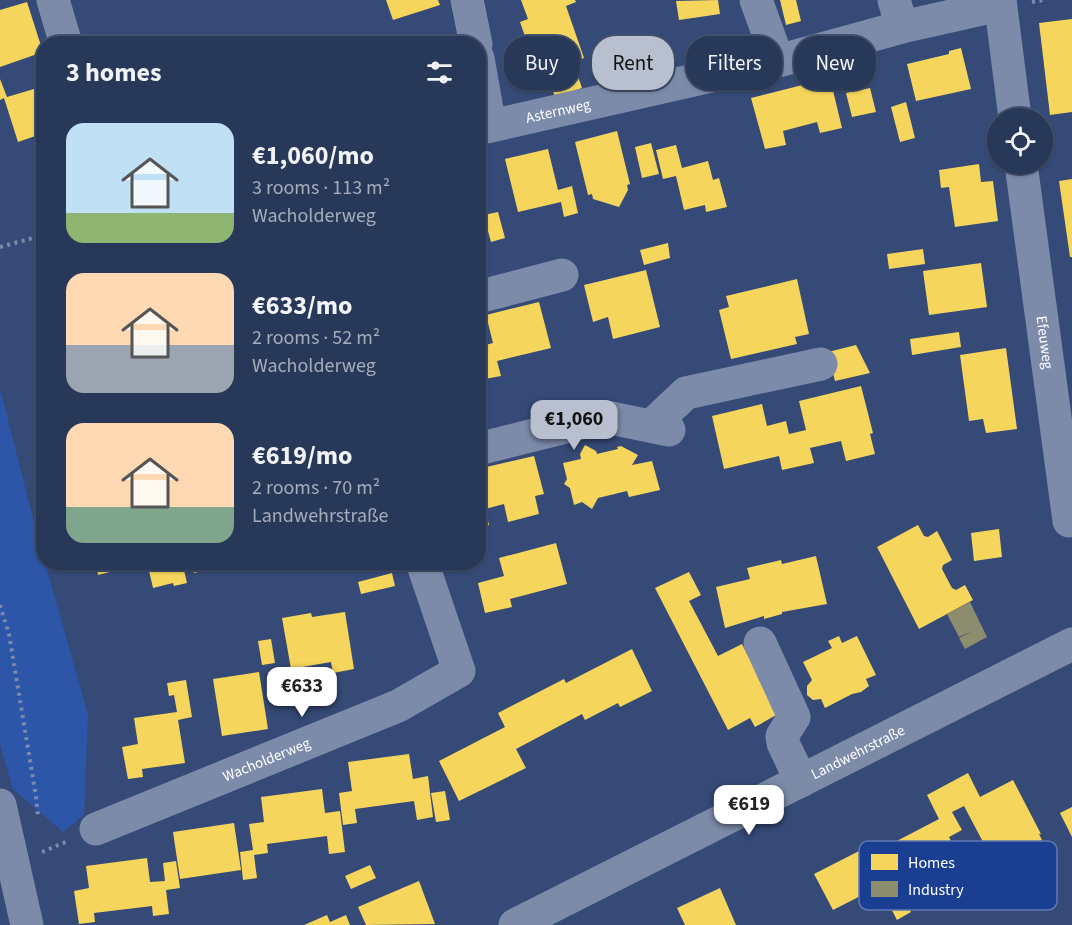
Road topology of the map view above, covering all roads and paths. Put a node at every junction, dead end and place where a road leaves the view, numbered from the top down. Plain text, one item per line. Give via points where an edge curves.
1 (53, 0) edge
2 (467, 0) edge
3 (756, 0) edge
4 (1000, 3) edge
5 (898, 14) edge
6 (64, 36) edge
7 (474, 36) edge
8 (769, 36) edge
9 (782, 59) edge
10 (686, 82) edge
11 (1015, 108) edge
12 (486, 127) edge
13 (1023, 174) edge
14 (36, 237) edge
15 (0, 247) edge
16 (562, 275) dead end
17 (486, 295) edge
18 (821, 364) dead end
19 (1065, 437) edge
20 (486, 447) edge
21 (1069, 521) dead end
22 (425, 570) edge
23 (0, 605) edge
24 (760, 643) dead end
25 (1072, 644) edge
26 (801, 781) junction
27 (0, 805) edge
28 (38, 819) dead end
29 (96, 829) dead end
30 (40, 841) dead end
31 (42, 863) dead end
32 (27, 925) edge
33 (515, 925) edge

1 - 6 street
2 - 7 street
3 - 8 street
4 - 5 street, Asternweg
4 - 11 street
5 - 9 street, Asternweg
10 - 12 street, Asternweg
13 - 19 street, Efeuweg
14 - 15 path
16 - 17 street
18 - 20 street via 686,393 660,428 606,417
19 - 21 street, Efeuweg
22 - 29 street, Wacholderweg via 459,671 398,706
23 - 28 path via 9,634
24 - 26 street via 794,717 782,736
25 - 26 main road, Landwehrstraße
26 - 33 main road, Landwehrstraße
27 - 32 street
30 - 31 path

